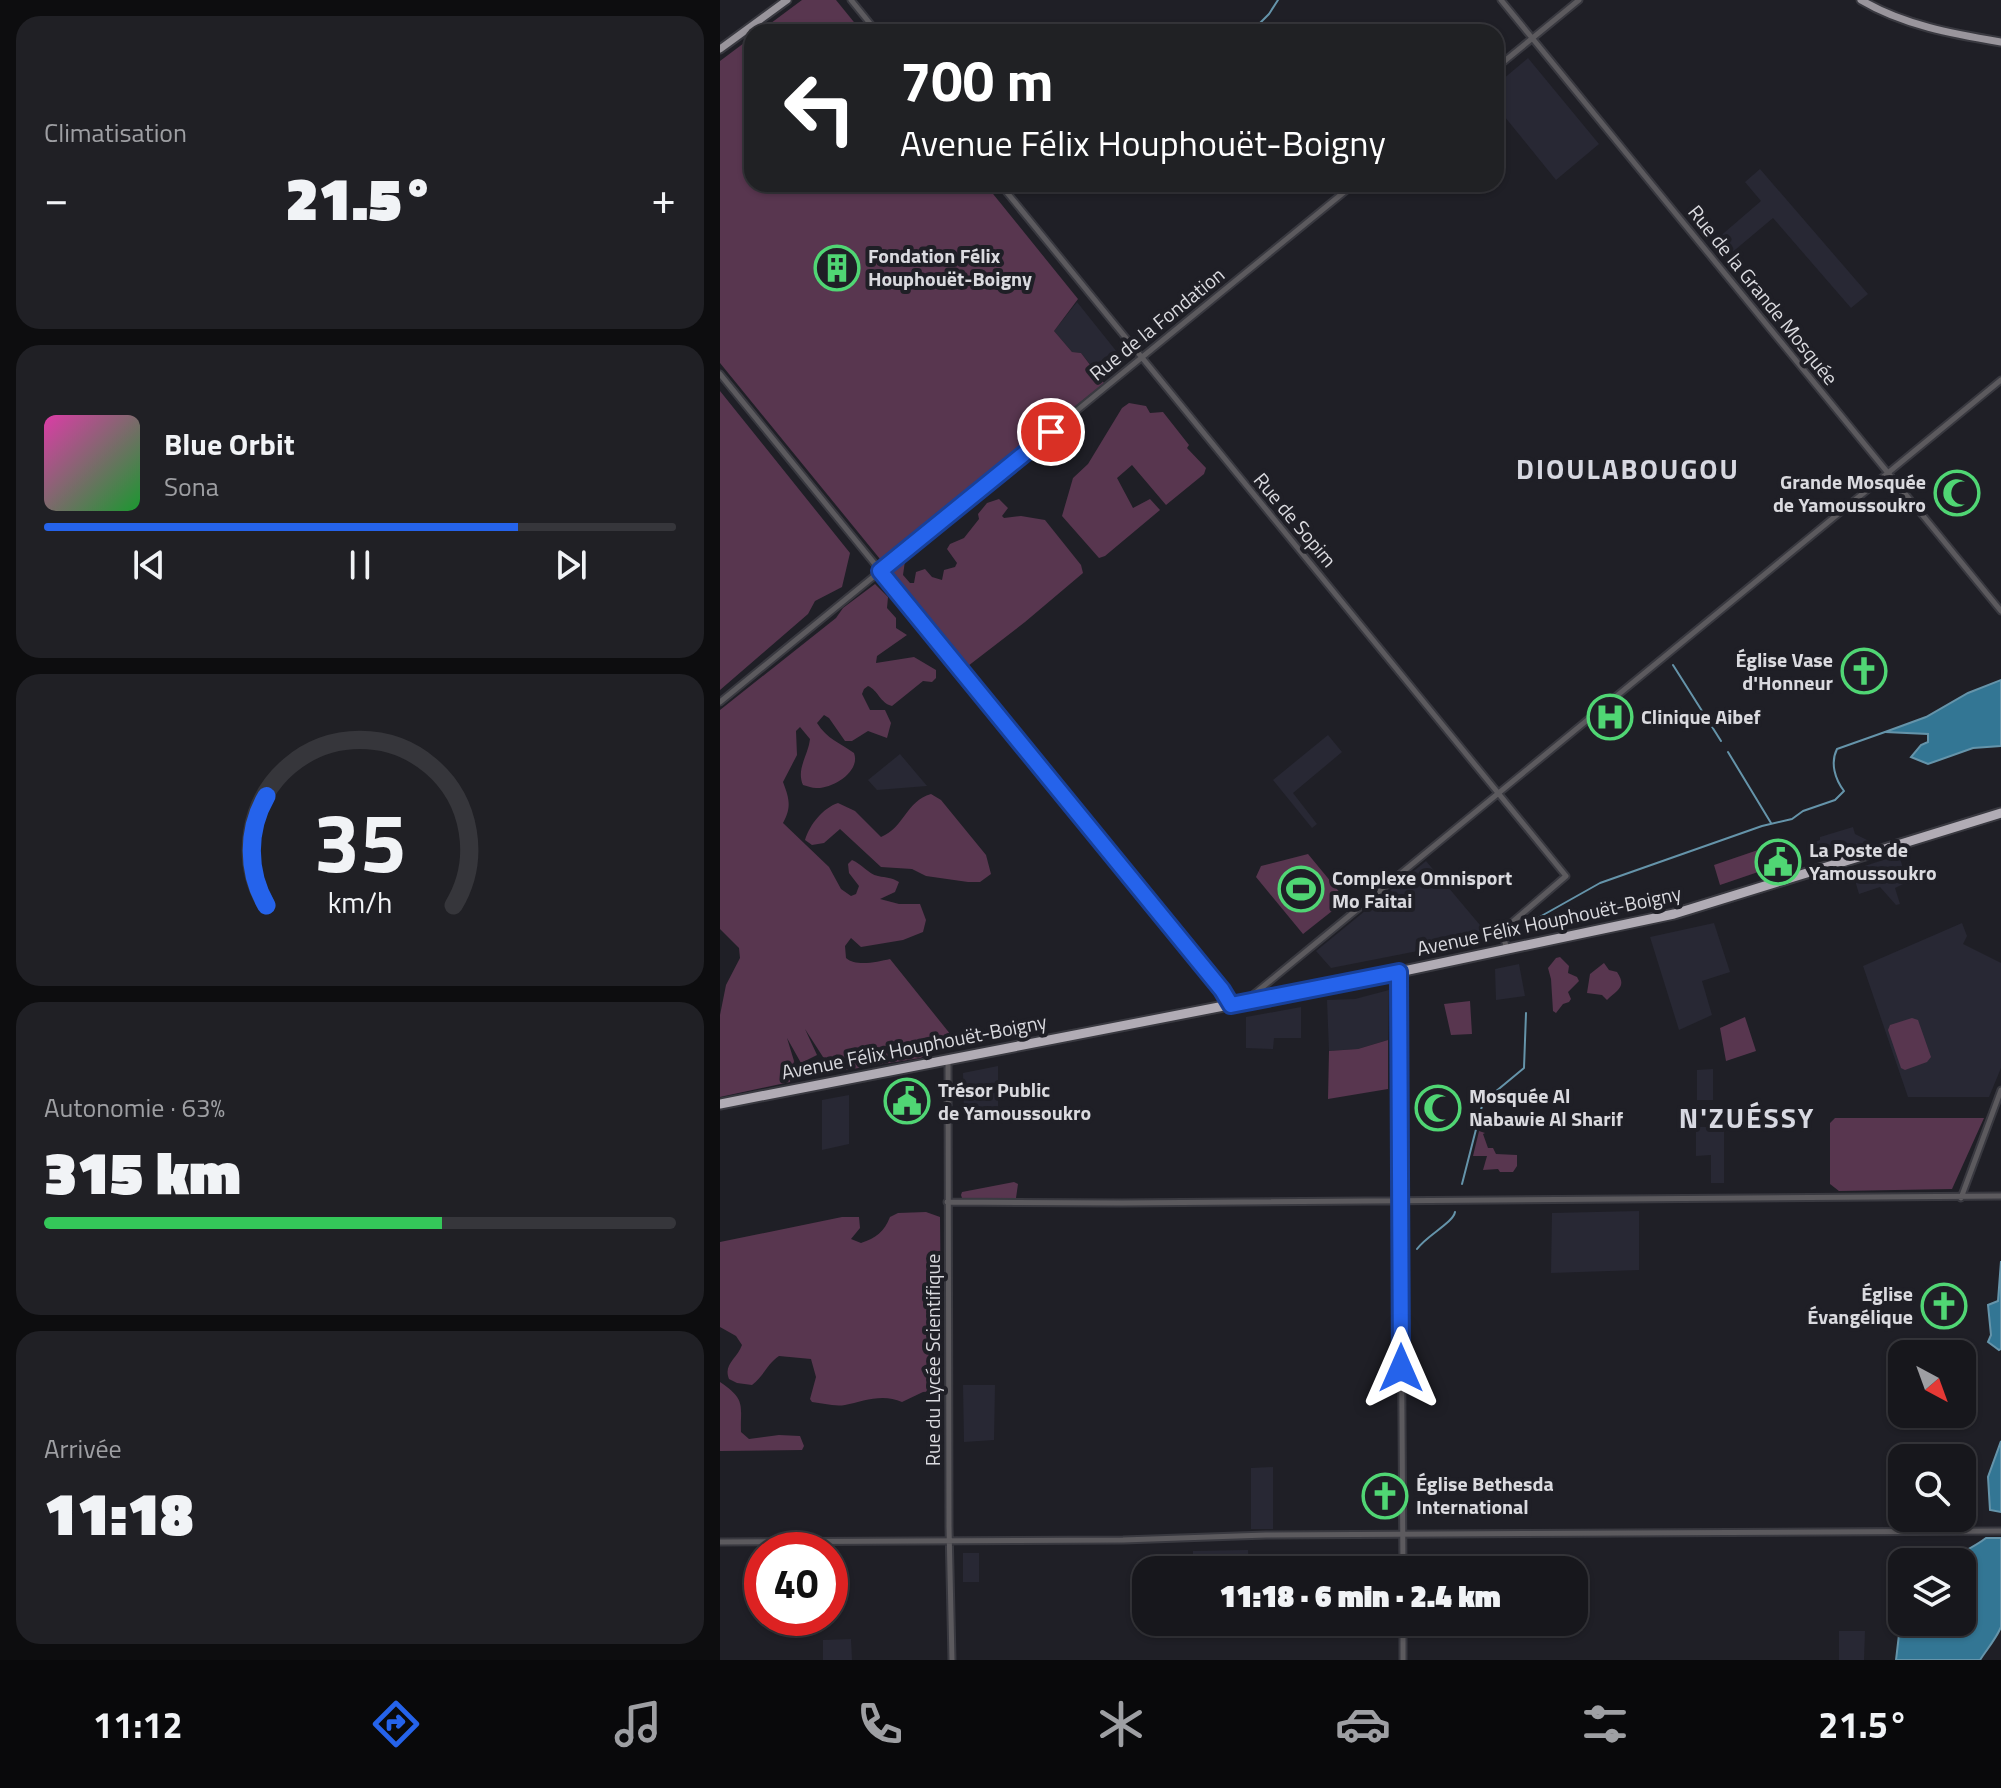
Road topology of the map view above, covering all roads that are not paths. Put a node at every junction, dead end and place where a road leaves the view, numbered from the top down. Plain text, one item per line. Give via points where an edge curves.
1 (787, 0) edge
2 (851, 0) edge
3 (1501, 0) edge
4 (1579, 0) edge
5 (1861, 0) edge
6 (754, 24) edge
7 (870, 24) edge
8 (744, 31) edge
9 (1533, 37) junction
10 (2001, 42) edge
11 (720, 49) edge
12 (1504, 61) edge
13 (1007, 192) edge
14 (1344, 192) edge
15 (1141, 357) junction
16 (720, 374) edge
17 (2001, 380) edge
18 (1888, 473) junction
19 (880, 571) junction
20 (2001, 611) edge
21 (720, 702) edge
22 (1498, 793) junction
23 (2001, 813) edge
24 (1507, 950) junction
25 (1399, 972) junction
26 (1245, 1002) junction
27 (1231, 1005) junction
28 (948, 1059) junction
29 (2001, 1090) edge
30 (720, 1104) edge
31 (2001, 1196) edge
32 (1961, 1198) junction
33 (1402, 1201) junction
34 (947, 1202) junction
35 (2001, 1531) edge
36 (1403, 1536) junction
37 (949, 1540) junction
38 (720, 1542) edge
39 (1403, 1556) edge
40 (1403, 1636) edge
41 (952, 1660) edge
42 (1403, 1660) edge

1 - 6 main road
2 - 7 street
3 - 9 street, Rue de la Grande Mosquée
4 - 9 street
5 - 10 main road via 1948,33
8 - 11 main road
9 - 12 street
9 - 18 street, Rue de la Grande Mosquée
13 - 15 street, Rue de Sopim
14 - 15 street, Rue de la Fondation
15 - 19 street, Rue de la Fondation
15 - 22 street, Rue de Sopim
16 - 19 street
17 - 18 street
18 - 20 street, Rue de la Grande Mosquée
18 - 22 street
19 - 21 street, Rue de la Fondation
19 - 27 street
22 - 24 street, Rue de Sopim via 1566,876 1502,931
22 - 26 street
23 - 24 highway, Avenue Félix Houphouët-Boigny via 1688,911
24 - 25 highway, Avenue Félix Houphouët-Boigny
25 - 26 highway, Avenue Félix Houphouët-Boigny
25 - 33 street
26 - 27 highway, Avenue Félix Houphouët-Boigny
27 - 28 highway, Avenue Félix Houphouët-Boigny
28 - 30 highway, Avenue Félix Houphouët-Boigny
28 - 34 street, Rue du Lycée Scientifique
29 - 32 street
31 - 32 street
32 - 33 street
33 - 34 street
33 - 36 street
34 - 37 street, Rue du Lycée Scientifique
35 - 36 street
36 - 37 street
36 - 39 street
37 - 38 street
37 - 41 street, Rue du Lycée Scientifique
40 - 42 street

